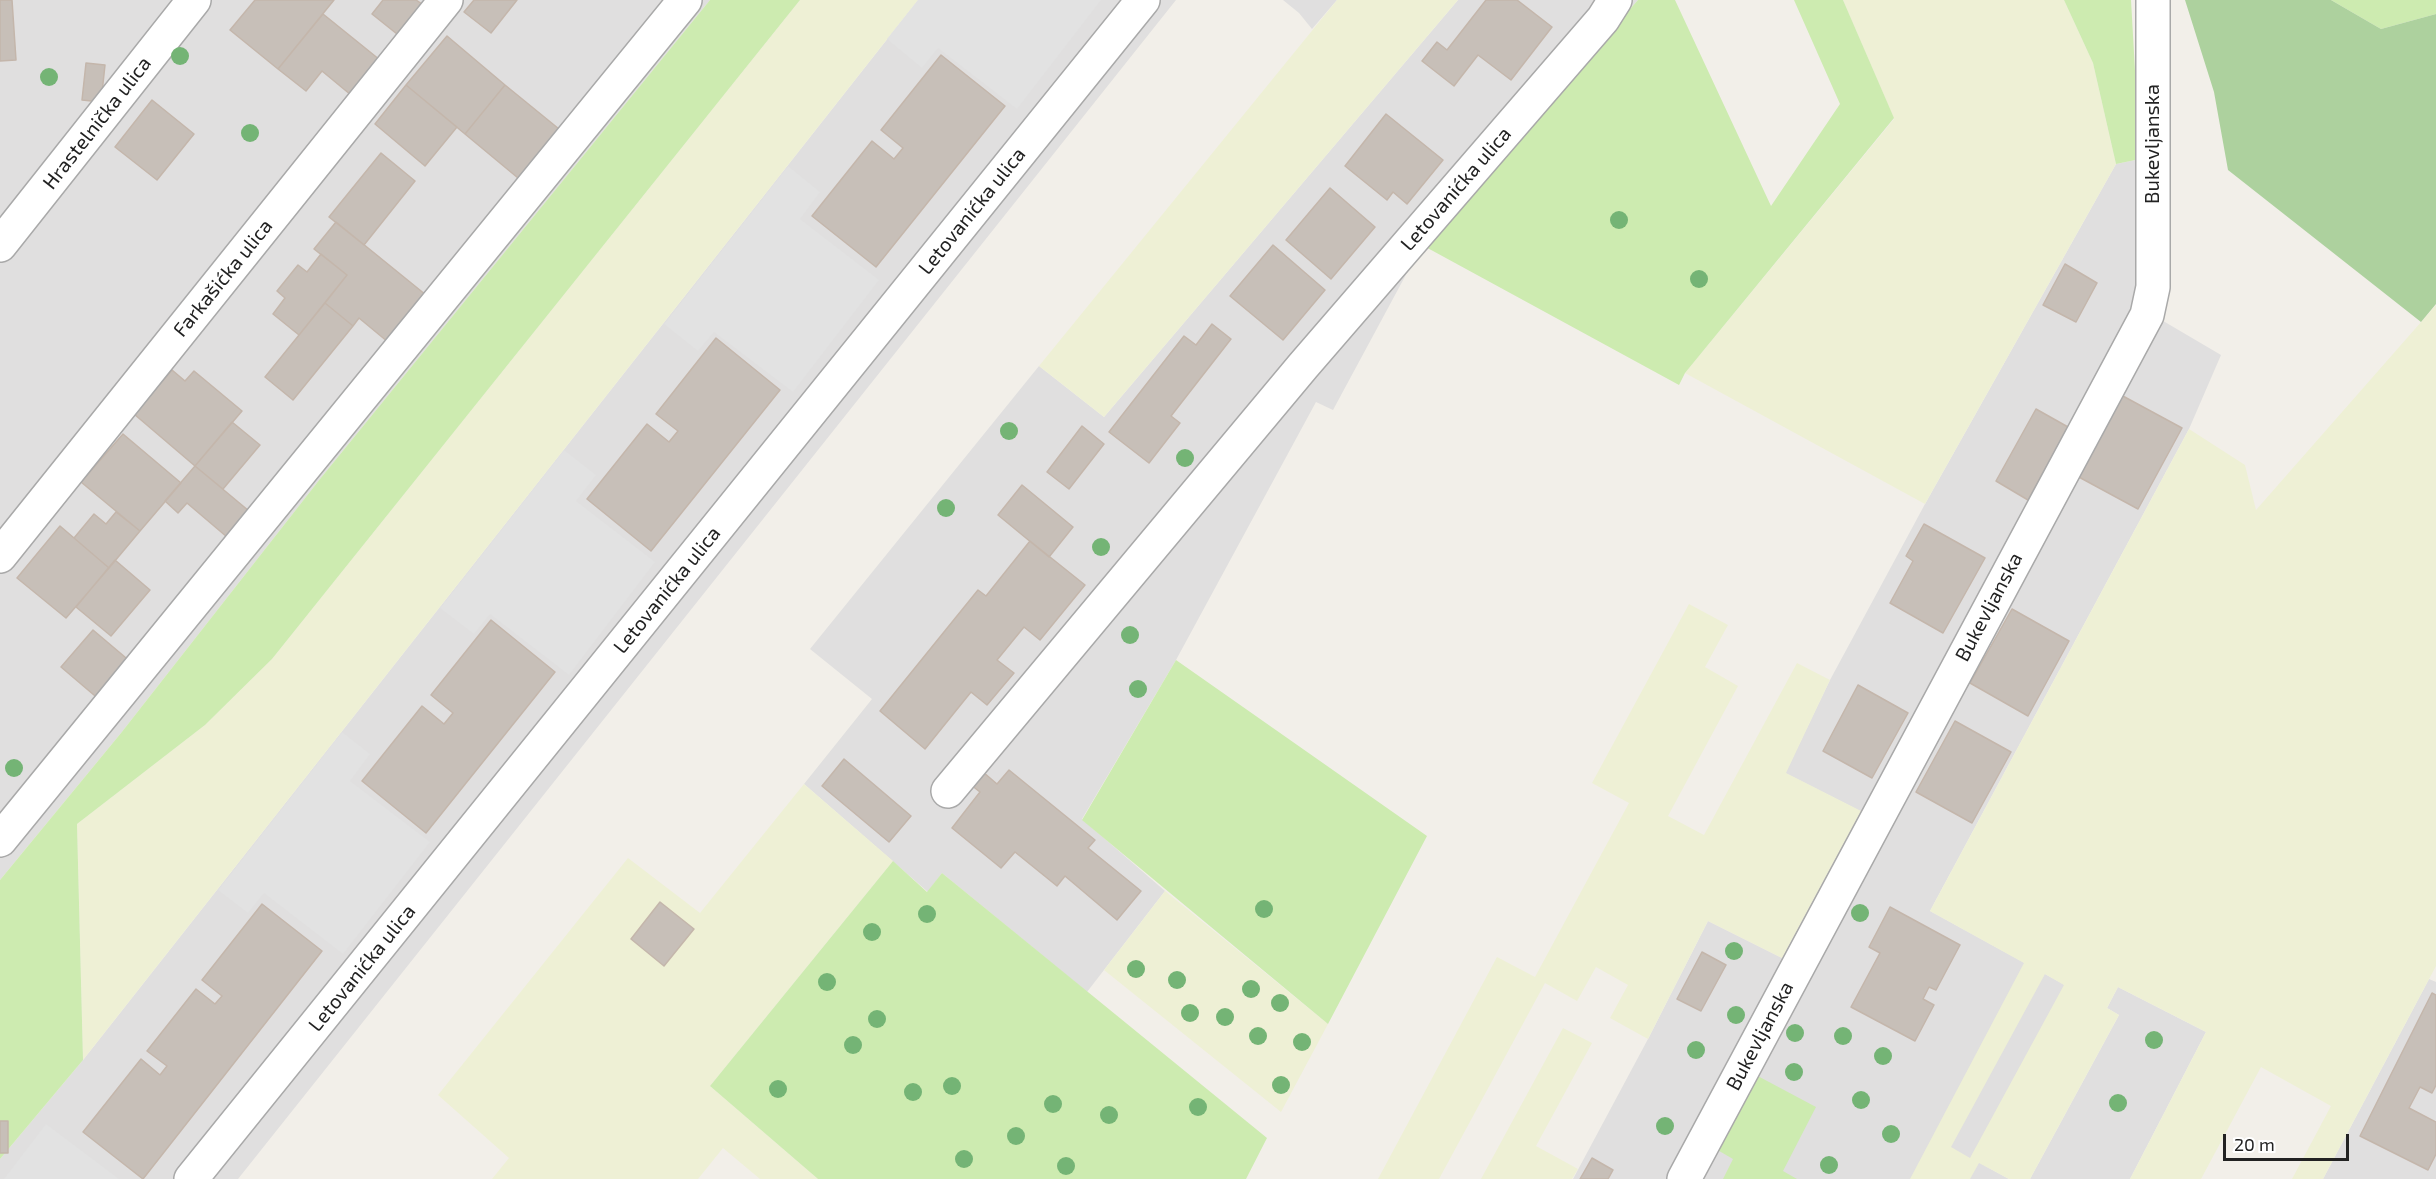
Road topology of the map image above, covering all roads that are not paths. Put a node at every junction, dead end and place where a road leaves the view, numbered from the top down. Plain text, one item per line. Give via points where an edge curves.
1 (194, 0) edge
2 (446, 0) edge
3 (685, 0) edge
4 (1143, 0) edge
5 (1615, 0) edge
6 (2153, 0) edge
7 (0, 245) edge
8 (0, 556) edge
9 (948, 791) dead end
10 (0, 840) edge
11 (191, 1179) edge
12 (1684, 1179) edge

1 - 7 street, Hrastelnička ulica
2 - 8 street, Farkašićka ulica
3 - 10 street
4 - 11 street, Letovanićka ulica
5 - 9 street, Letovanićka ulica via 1302,366
6 - 12 street, Bukevljanska via 2153,287 2147,315

